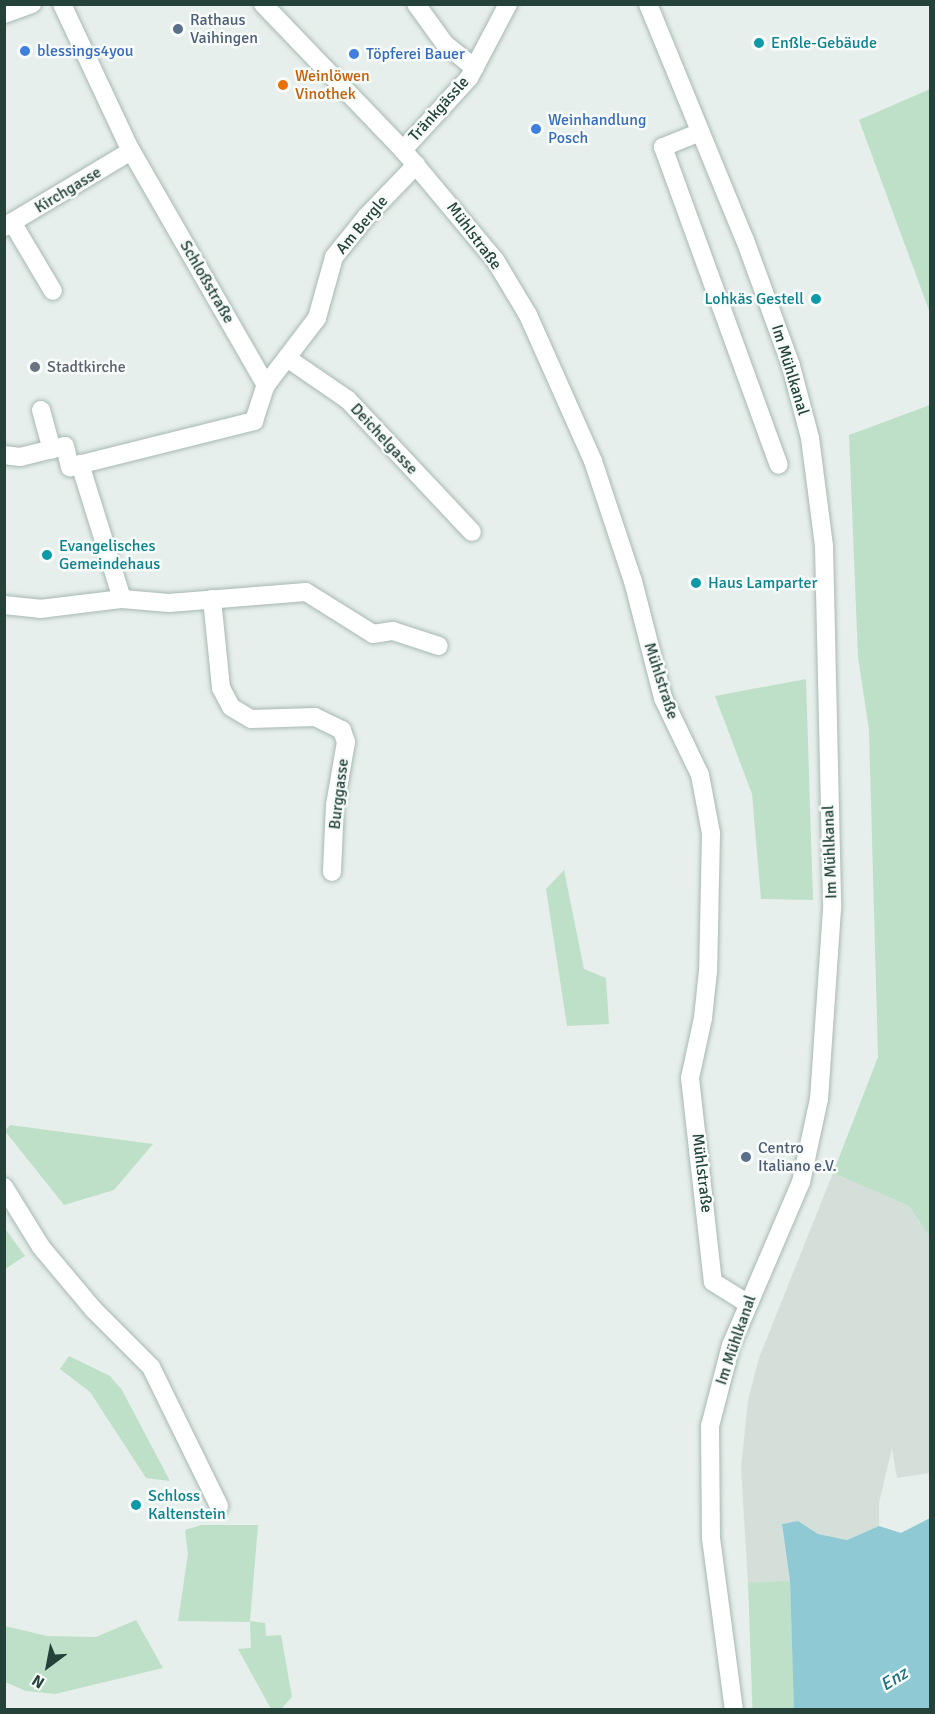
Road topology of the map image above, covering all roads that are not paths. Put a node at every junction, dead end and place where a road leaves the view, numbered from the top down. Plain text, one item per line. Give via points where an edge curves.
1 (32, 4) edge
2 (62, 4) edge
3 (263, 4) edge
4 (416, 4) edge
5 (508, 4) edge
6 (648, 4) edge
7 (4, 14) edge
8 (475, 68) junction
9 (698, 133) junction
10 (130, 149) junction
11 (403, 150) junction
12 (416, 165) junction
13 (8, 225) edge
14 (52, 291) dead end
15 (286, 358) junction
16 (266, 385) junction
17 (41, 410) dead end
18 (52, 450) junction
19 (4, 455) edge
20 (80, 464) junction
21 (779, 465) dead end
22 (472, 532) dead end
23 (122, 599) junction
24 (212, 599) junction
25 (4, 605) edge
26 (439, 646) dead end
27 (332, 872) dead end
28 (4, 1187) edge
29 (747, 1303) junction
30 (219, 1506) dead end
31 (734, 1710) edge

1 - 7 street
2 - 10 street, Schloßstraße
3 - 11 street, Mühlstraße
4 - 8 street, Tränkgässle via 445,44
5 - 8 street, Tränkgässle
6 - 9 street, Im Mühlkanal
8 - 11 street, Tränkgässle
9 - 21 street via 663,147
9 - 29 street, Im Mühlkanal via 749,251 801,397 818,485 824,546 832,909 824,1050 819,1099 801,1182
10 - 13 street, Kirchgasse
10 - 16 street, Schloßstraße
11 - 12 street, Mühlstraße
12 - 15 street, Am Bergle via 334,257 317,318
12 - 29 street, Mühlstraße via 455,208 518,297 593,461 633,581 663,698 700,775 711,833 708,972 704,1018 690,1078 713,1282
13 - 14 street
15 - 16 street, Am Bergle
15 - 22 street, Deichelgasse via 348,400
16 - 20 street via 254,421
17 - 18 street
18 - 19 street via 20,457
18 - 20 street via 65,446 70,467
20 - 23 street
23 - 24 street via 169,603
23 - 25 street via 40,609
24 - 26 street via 306,592 373,634 393,631
24 - 27 street, Burggasse via 221,687 231,707 251,718 315,717 342,730 346,742 335,805
28 - 30 street via 41,1247 93,1309 151,1367
29 - 31 street, Im Mühlkanal via 721,1378 710,1426 711,1538

